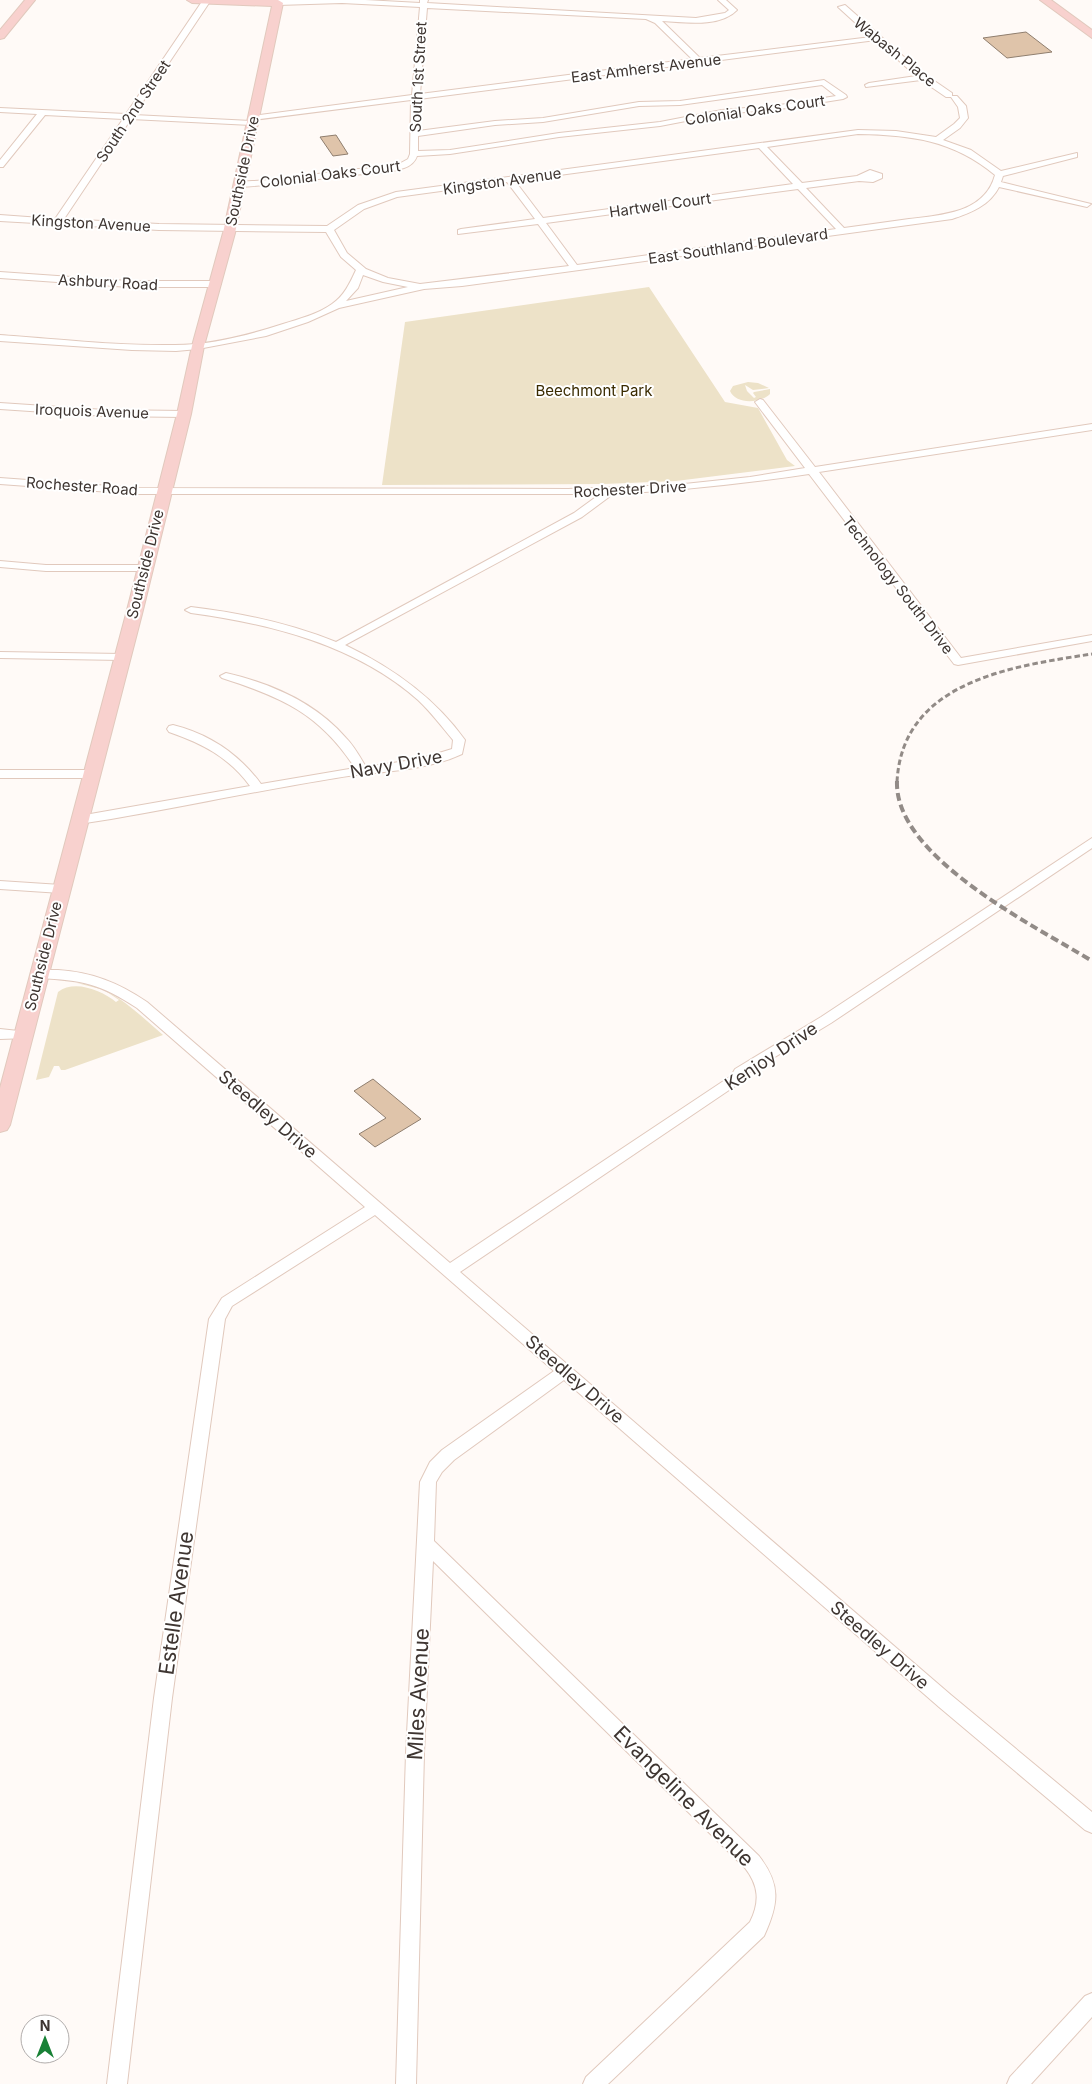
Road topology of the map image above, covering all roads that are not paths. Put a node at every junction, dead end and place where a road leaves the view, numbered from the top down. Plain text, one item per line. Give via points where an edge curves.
1 (30, 0) edge
2 (192, 0) edge
3 (207, 0) edge
4 (722, 0) edge
5 (1045, 0) edge
6 (278, 1) edge
7 (423, 3) edge
8 (842, 7) dead end
9 (655, 19) junction
10 (1092, 35) edge
11 (0, 36) edge
12 (877, 38) junction
13 (698, 61) junction
14 (923, 77) junction
15 (869, 85) dead end
16 (415, 97) junction
17 (0, 110) edge
18 (42, 113) junction
19 (128, 117) junction
20 (252, 120) junction
21 (415, 134) junction
22 (937, 140) junction
23 (761, 145) junction
24 (414, 154) junction
25 (1074, 155) dead end
26 (0, 165) edge
27 (999, 174) junction
28 (859, 178) dead end
29 (510, 180) junction
30 (240, 184) junction
31 (998, 184) junction
32 (801, 186) junction
33 (1087, 204) dead end
34 (0, 218) edge
35 (58, 221) junction
36 (542, 221) junction
37 (230, 227) junction
38 (329, 229) junction
39 (461, 232) dead end
40 (843, 232) junction
41 (575, 268) junction
42 (360, 271) junction
43 (0, 276) edge
44 (216, 284) junction
45 (424, 286) junction
46 (336, 306) junction
47 (0, 338) edge
48 (198, 346) junction
49 (760, 402) dead end
50 (0, 406) edge
51 (184, 414) junction
52 (1092, 427) edge
53 (810, 470) junction
54 (0, 481) edge
55 (164, 490) junction
56 (605, 492) junction
57 (0, 564) edge
58 (145, 568) junction
59 (191, 610) dead end
60 (1092, 638) edge
61 (336, 646) junction
62 (0, 655) edge
63 (122, 657) junction
64 (226, 676) dead end
65 (173, 729) dead end
66 (362, 770) junction
67 (0, 774) edge
68 (91, 774) junction
69 (258, 788) junction
70 (79, 820) junction
71 (1092, 842) edge
72 (0, 886) edge
73 (61, 888) junction
74 (39, 974) junction
75 (0, 1034) edge
76 (23, 1034) junction
77 (0, 1125) edge
78 (376, 1207) junction
79 (449, 1270) junction
80 (566, 1371) junction
81 (424, 1542) junction
82 (1092, 1824) edge
83 (1092, 2004) edge
84 (117, 2084) edge
85 (406, 2084) edge
86 (593, 2084) edge
87 (1017, 2084) edge

1 - 11 main road
2 - 3 main road
3 - 6 main road
3 - 19 street, South 2nd Street
4 - 9 street via 733,10 726,16 693,20
5 - 10 main road
6 - 7 street
6 - 20 main road, Southside Drive
7 - 9 street
7 - 16 street, South 1st Street
8 - 12 street, Wabash Place
9 - 13 street
12 - 13 street, East Amherst Avenue
12 - 14 street, Wabash Place
13 - 16 street, East Amherst Avenue
14 - 15 street
14 - 22 street, Wabash Place via 962,106 964,118
16 - 20 street, East Amherst Avenue
16 - 21 street, South 1st Street
17 - 18 street, East Amherst Avenue
18 - 19 street, East Amherst Avenue
18 - 26 street
19 - 20 street, East Amherst Avenue
19 - 35 street, South 2nd Street
20 - 30 main road, Southside Drive
21 - 24 street, South 1st Street
21 - 24 street, Colonial Oaks Court via 543,120 626,106 680,103 824,82 843,98 722,112 660,124 450,152
22 - 23 street, Kingston Avenue via 904,133 858,132
22 - 27 street, Kingston Avenue via 966,150
23 - 29 street, Kingston Avenue
23 - 32 street
24 - 30 street, Colonial Oaks Court via 411,161 394,168 285,182
25 - 27 street
27 - 31 street
28 - 32 street, Hartwell Court
29 - 36 street
29 - 38 street, Kingston Avenue via 396,195 361,207
30 - 37 main road, Southside Drive
31 - 33 street
31 - 40 street, East Southland Boulevard via 990,197 980,204 952,216
32 - 36 street, Hartwell Court
32 - 40 street
34 - 35 street, Kingston Avenue
35 - 37 street, Kingston Avenue via 158,227
36 - 39 street, Hartwell Court
36 - 41 street
37 - 38 street, Kingston Avenue
37 - 44 main road, Southside Drive
38 - 42 street via 343,255
40 - 41 street, East Southland Boulevard
41 - 45 street, East Southland Boulevard
42 - 45 street via 393,282
42 - 46 street via 353,288
43 - 44 street, Ashbury Road via 136,284
44 - 48 main road, Southside Drive
45 - 46 street, East Southland Boulevard
46 - 48 street via 263,334
47 - 48 street via 132,347
48 - 51 main road, Southside Drive
49 - 53 street
50 - 51 street, Iroquois Avenue
51 - 55 main road, Southside Drive
52 - 53 street, Rochester Drive
53 - 56 street, Rochester Drive via 715,484
53 - 60 street, Technology South Drive via 958,662
54 - 55 street, Rochester Road
55 - 56 street, Rochester Drive
55 - 58 main road, Southside Drive
56 - 61 street via 600,500 578,515
57 - 58 street via 46,568
58 - 63 main road, Southside Drive
59 - 61 street, Navy Drive via 250,619
61 - 66 street, Navy Drive via 376,666 422,698 459,740 458,751 454,754
62 - 63 street
63 - 68 main road, Southside Drive
64 - 66 street via 281,696 323,722 344,742
65 - 69 street via 218,748 246,770
66 - 69 street, Navy Drive
67 - 68 street
68 - 70 main road, Southside Drive
69 - 70 street, Navy Drive
70 - 73 main road, Southside Drive
71 - 79 street, Kenjoy Drive via 826,1020 740,1072 736,1079
72 - 73 street
73 - 74 main road, Southside Drive
74 - 76 main road, Southside Drive
74 - 78 street, Steedley Drive via 87,977 118,988 142,1004
75 - 76 street
76 - 77 main road, Southside Drive
78 - 79 street, Steedley Drive
78 - 84 street, Estelle Avenue via 227,1302 217,1319 163,1698
79 - 80 street, Steedley Drive
80 - 81 street, Miles Avenue via 438,1463 428,1482
80 - 82 street, Steedley Drive via 945,1701
81 - 85 street, Miles Avenue
81 - 86 street, Evangeline Avenue via 752,1862 767,1891 765,1913 757,1929
83 - 87 street

